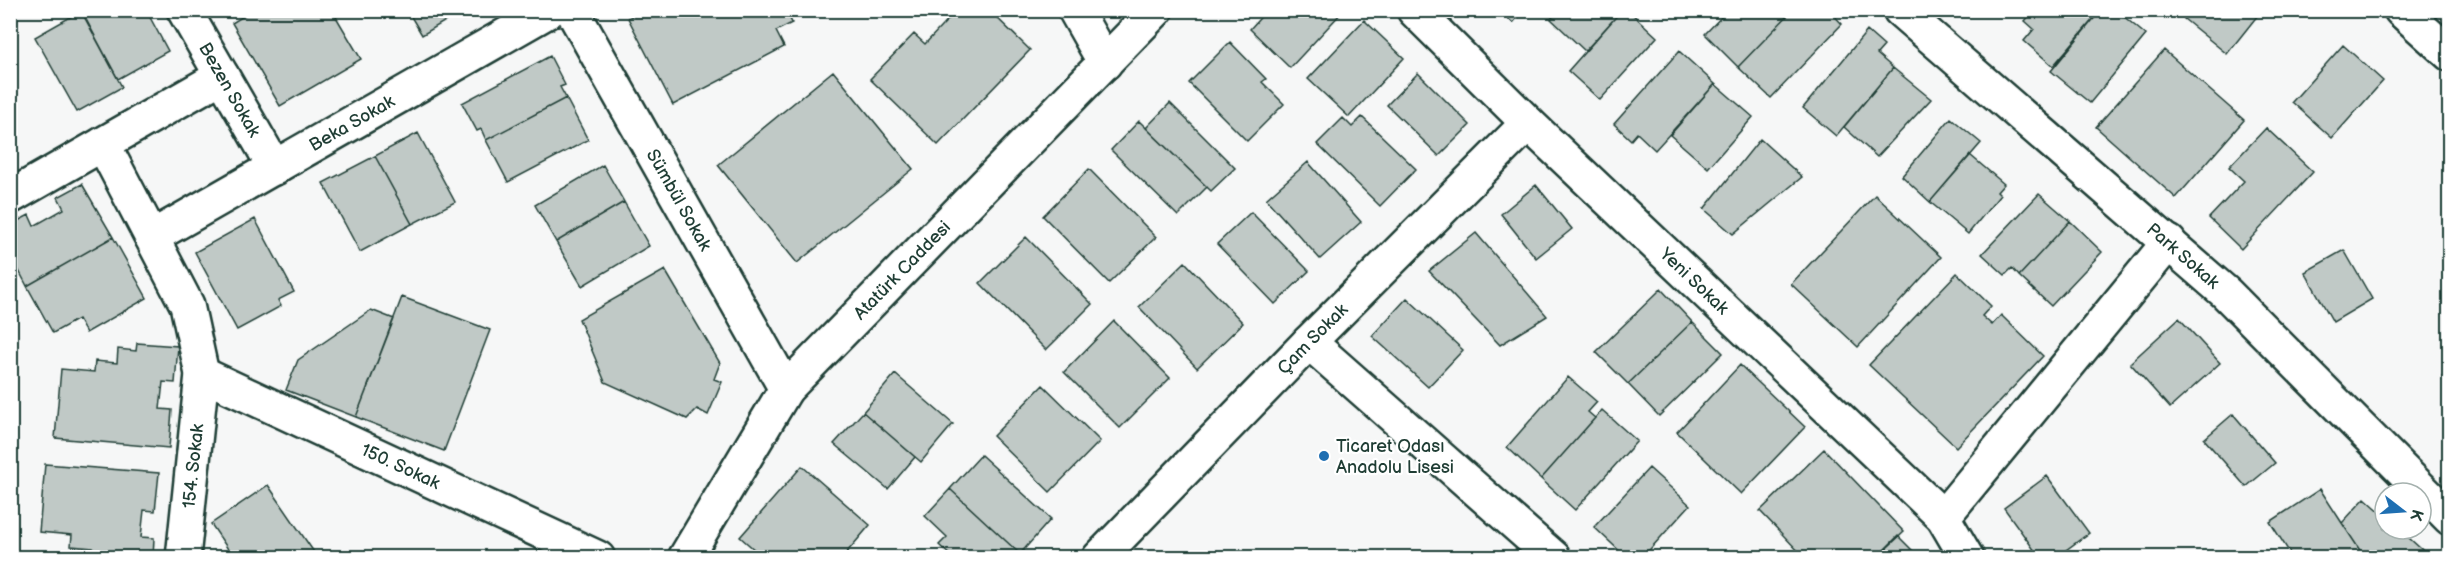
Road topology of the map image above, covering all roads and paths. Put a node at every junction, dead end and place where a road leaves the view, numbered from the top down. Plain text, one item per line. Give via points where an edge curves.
1 (184, 10) edge
2 (550, 10) edge
3 (572, 10) edge
4 (1075, 10) edge
5 (1156, 10) edge
6 (1414, 10) edge
7 (1900, 10) edge
8 (2401, 10) edge
9 (2450, 54) edge
10 (1105, 63) junction
11 (222, 76) junction
12 (1528, 123) junction
13 (103, 144) junction
14 (275, 168) junction
15 (10, 197) edge
16 (152, 237) junction
17 (2169, 242) junction
18 (1309, 342) junction
19 (202, 374) junction
20 (786, 388) junction
21 (1943, 517) junction
22 (2450, 518) edge
23 (183, 558) edge
24 (598, 558) edge
25 (685, 558) edge
26 (1099, 558) edge
27 (1554, 558) edge
28 (1967, 558) edge

1 - 11 street, Bezen Sokak
2 - 14 street, Beka Sokak
3 - 20 street, Sümbül Sokak
4 - 10 street
5 - 10 street, Atatürk Caddesi
6 - 12 street, Yeni Sokak
7 - 17 street, Park Sokak
8 - 9 street
10 - 20 street, Atatürk Caddesi
11 - 13 street
11 - 14 street, Bezen Sokak
12 - 18 street, Çam Sokak
12 - 21 street, Yeni Sokak
13 - 15 street
13 - 16 street, 154. Sokak
14 - 16 street, Beka Sokak
16 - 19 street, 154. Sokak via 187,305
17 - 21 street
17 - 22 street, Park Sokak via 2226,292
18 - 26 street, Çam Sokak
18 - 27 street
19 - 23 street, 154. Sokak
19 - 24 street, 150. Sokak
20 - 25 street, Atatürk Caddesi
21 - 28 street, Yeni Sokak

